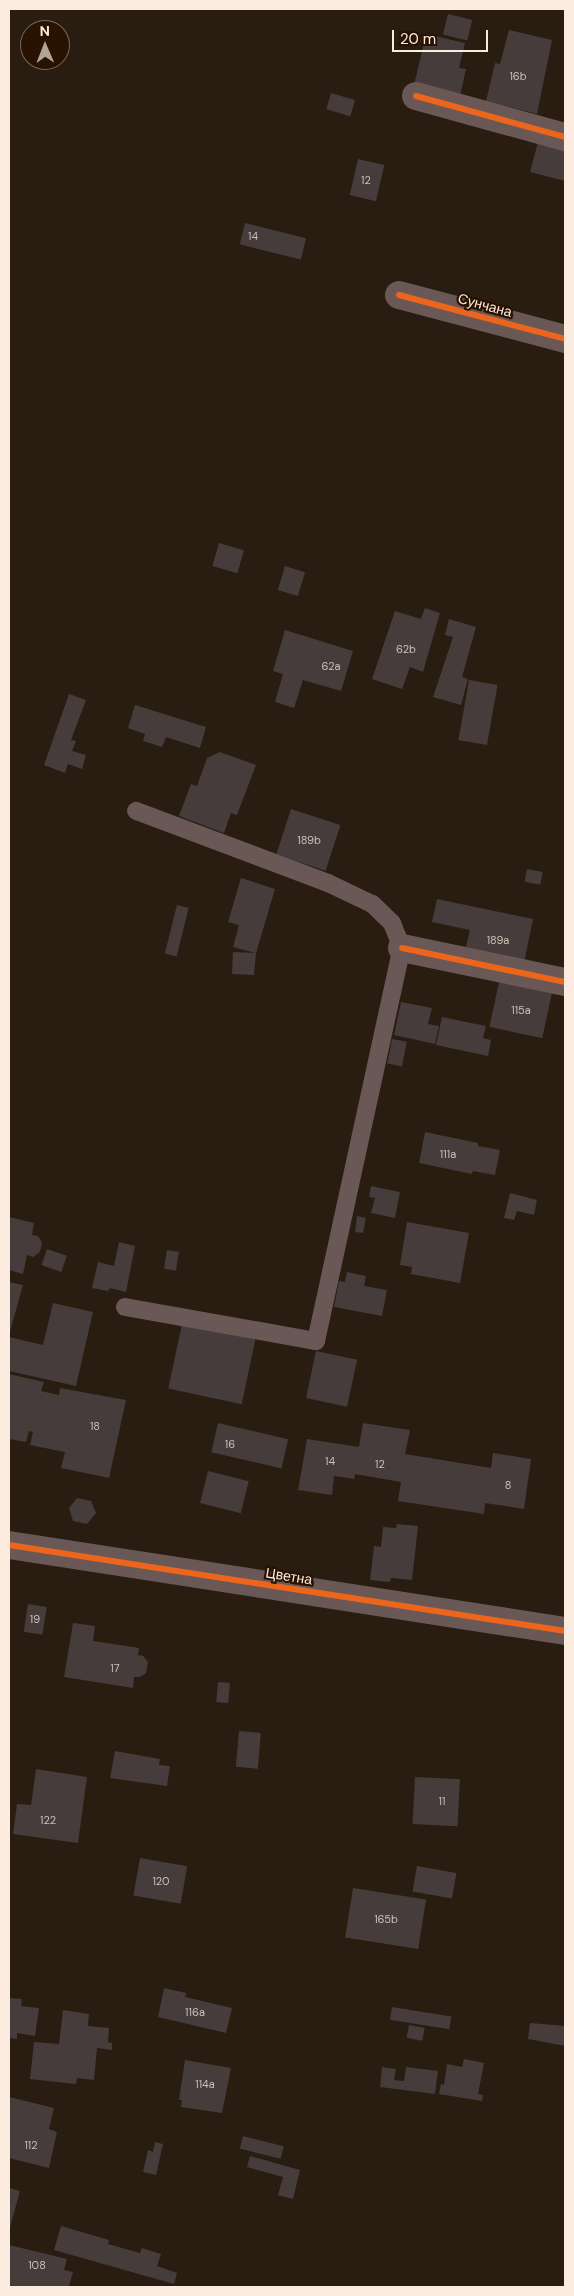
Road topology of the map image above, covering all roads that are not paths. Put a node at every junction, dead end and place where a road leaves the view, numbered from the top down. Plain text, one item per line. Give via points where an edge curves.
1 (416, 96) dead end
2 (565, 137) edge
3 (399, 295) dead end
4 (565, 339) edge
5 (136, 811) dead end
6 (402, 948) junction
7 (565, 982) edge
8 (125, 1307) dead end
9 (9, 1545) edge
10 (565, 1631) edge

1 - 2 street
3 - 4 street, Сунчана
5 - 6 lane via 328,883 372,904 392,923
6 - 7 street
6 - 8 lane via 316,1341
9 - 10 street, Цветна

